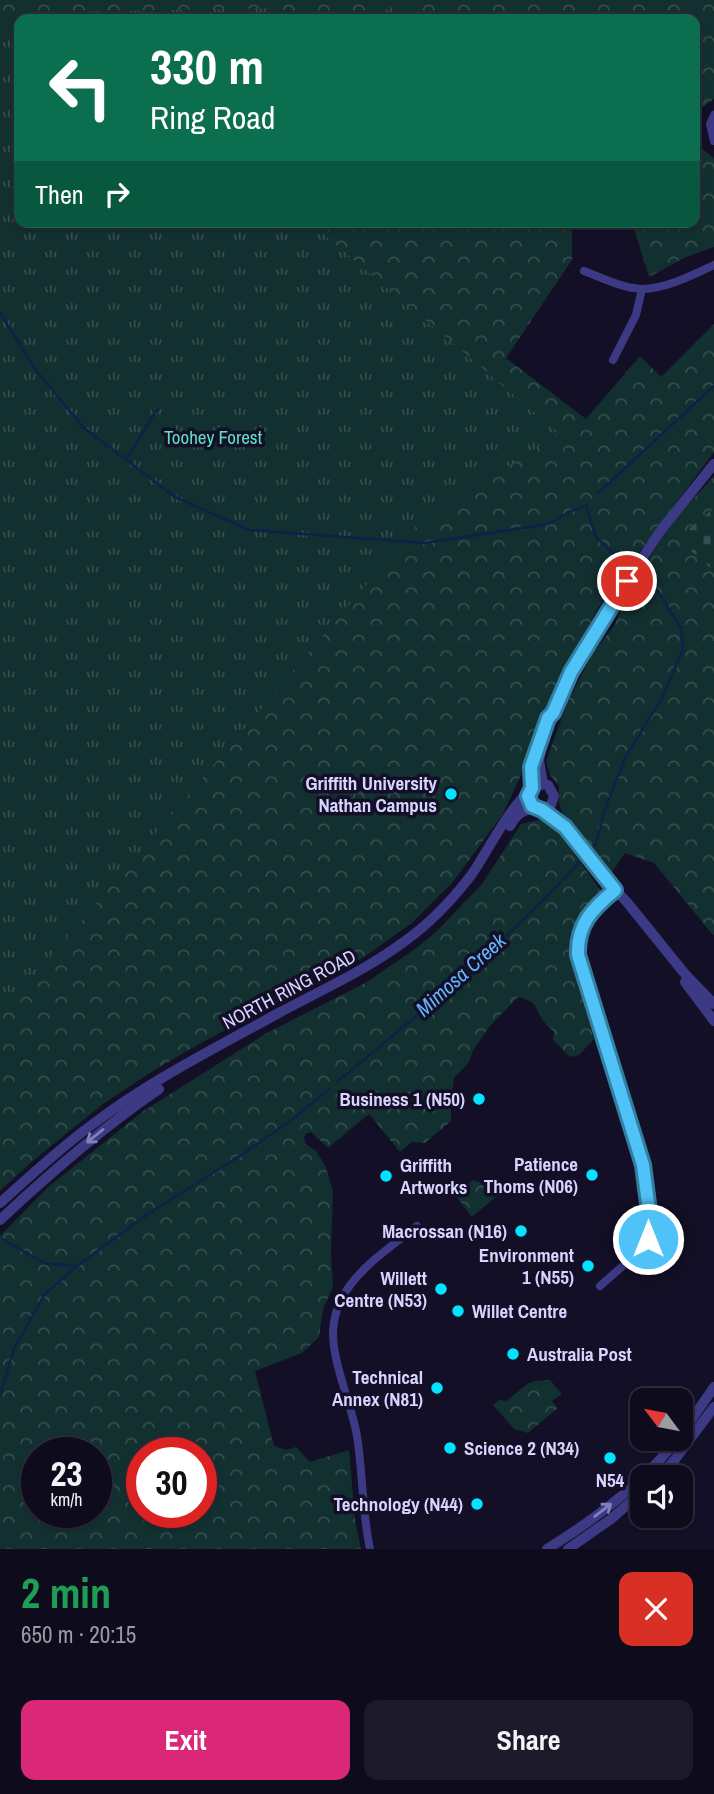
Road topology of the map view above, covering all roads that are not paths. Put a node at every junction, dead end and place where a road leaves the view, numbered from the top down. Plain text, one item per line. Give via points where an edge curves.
1 (714, 115) edge
2 (714, 141) edge
3 (714, 265) edge
4 (584, 271) dead end
5 (642, 289) junction
6 (613, 360) dead end
7 (714, 464) edge
8 (553, 713) junction
9 (543, 784) junction
10 (531, 789) junction
11 (553, 801) junction
12 (539, 809) junction
13 (565, 827) junction
14 (615, 890) junction
15 (714, 1004) edge
16 (714, 1021) edge
17 (28, 1178) junction
18 (35, 1187) junction
19 (0, 1203) edge
20 (0, 1220) edge
21 (417, 1226) dead end
22 (600, 1286) dead end
23 (714, 1387) edge
24 (714, 1407) edge
25 (693, 1417) edge
26 (668, 1451) edge
27 (669, 1465) edge
28 (630, 1502) edge
29 (370, 1549) edge
30 (547, 1549) edge
31 (568, 1549) edge

1 - 2 street via 710,124
3 - 5 street
4 - 5 street
5 - 6 street via 636,315
7 - 8 street via 632,573 571,672
8 - 9 street via 539,760
8 - 10 street via 534,756
9 - 10 street
9 - 11 street via 553,792
10 - 12 street via 528,800
10 - 17 street, NORTH RING ROAD via 516,804 470,877 406,940 125,1103
11 - 12 street
11 - 13 street
12 - 13 street
12 -> 18 street, NORTH RING ROAD via 517,815 465,891 407,945 158,1089
13 - 14 street
14 - 15 street
14 - 16 street
14 - 22 street via 584,922 578,955 643,1165 650,1234 641,1250
17 - 18 street
17 - 19 street, NORTH RING ROAD
18 - 20 street, NORTH RING ROAD
21 - 29 street via 349,1284 331,1329 357,1434
23 - 25 street
24 - 27 street
30 -> 26 street via 620,1497
28 - 31 street

